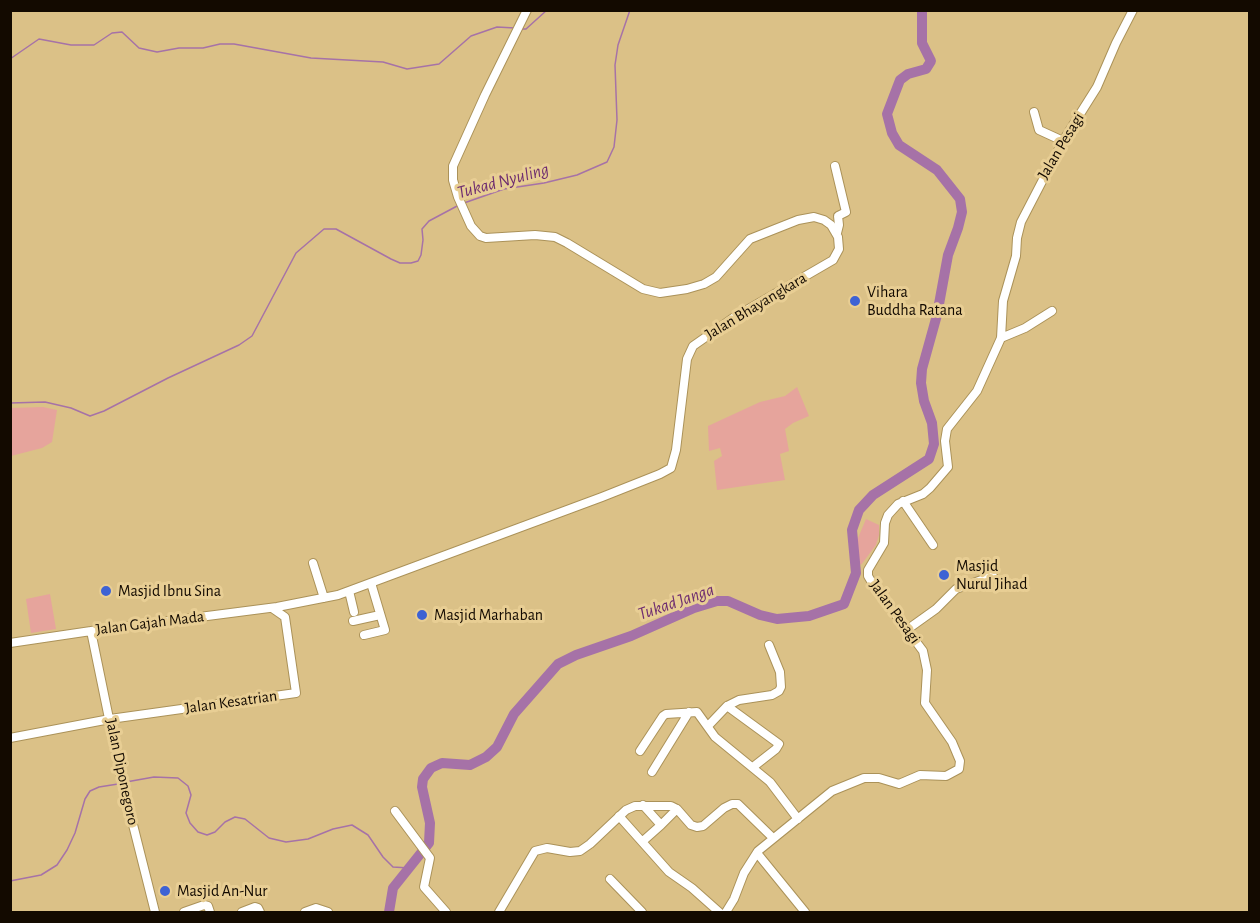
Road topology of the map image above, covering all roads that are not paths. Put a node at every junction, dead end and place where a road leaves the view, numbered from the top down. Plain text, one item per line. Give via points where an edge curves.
1 (527, 10) edge
2 (1133, 10) edge
3 (1034, 112) dead end
4 (1063, 141) junction
5 (835, 166) dead end
6 (837, 233) junction
7 (1052, 311) dead end
8 (1001, 338) junction
9 (903, 501) junction
10 (933, 545) dead end
11 (313, 563) dead end
12 (993, 576) dead end
13 (370, 583) junction
14 (349, 591) junction
15 (324, 598) junction
16 (289, 605) junction
17 (271, 608) junction
18 (380, 615) junction
19 (285, 617) junction
20 (908, 629) junction
21 (91, 631) junction
22 (364, 635) dead end
23 (10, 644) edge
24 (769, 645) dead end
25 (727, 706) junction
26 (689, 712) junction
27 (110, 718) junction
28 (708, 726) junction
29 (10, 738) edge
30 (640, 751) dead end
31 (753, 767) junction
32 (652, 771) dead end
33 (643, 805) junction
34 (677, 809) junction
35 (395, 811) dead end
36 (620, 816) junction
37 (798, 819) junction
38 (661, 825) junction
39 (773, 838) junction
40 (643, 842) junction
41 (757, 853) junction
42 (610, 879) dead end
43 (316, 910) edge
44 (155, 912) edge
45 (184, 912) edge
46 (210, 912) edge
47 (242, 912) edge
48 (260, 912) edge
49 (305, 912) edge
50 (328, 912) edge
51 (446, 912) edge
52 (499, 912) edge
53 (642, 912) edge
54 (719, 912) edge
55 (726, 912) edge
56 (805, 912) edge

1 - 6 street via 452,172 458,197 478,234 486,238 535,235 561,240 643,289 660,293 704,284 721,272 750,239 791,223 818,218
2 - 4 street, Jalan Pesagi via 1097,87
3 - 4 street via 1039,130
4 - 8 street, Jalan Pesagi via 1019,228 1016,256 1002,301
5 - 6 street via 846,212 837,216
6 - 13 street, Jalan Bhayangkara via 839,249 832,260 693,346 688,354 670,469
7 - 8 street
8 - 9 street, Jalan Pesagi via 977,391 947,429 948,467 923,494
9 - 10 street
9 - 20 street, Jalan Pesagi via 887,517 884,543 868,573
11 - 15 street
12 - 20 street via 956,589
13 - 14 street, Jalan Bhayangkara
13 - 18 street
14 - 15 street, Jalan Bhayangkara
14 - 18 street via 353,617
15 - 16 street, Jalan Bhayangkara
16 - 17 street, Jalan Gajah Mada
16 - 19 street
17 - 19 street
17 - 21 street, Jalan Gajah Mada
18 - 22 street via 385,630
19 - 27 street, Jalan Kesatrian via 296,693
20 - 37 street, Jalan Pesagi via 926,660 925,703 952,742 959,769 946,776 920,775 899,784 864,778 832,791
21 - 23 street, Jalan Gajah Mada
21 - 27 street, Jalan Diponegoro
24 - 25 street via 780,672 779,691
25 - 28 street
25 - 31 street via 779,744
26 - 28 street via 699,713
26 - 30 street via 663,716
26 - 32 street
27 - 29 street
27 - 44 street, Jalan Diponegoro
28 - 31 street via 715,737
31 - 37 street via 775,787
33 - 34 street
33 - 36 street via 631,807
33 - 38 street
34 - 38 street
34 - 39 street via 697,827 724,808 738,804
35 - 51 street via 430,861 424,887
36 - 40 street
36 - 52 street via 580,851 535,851
37 - 39 street, Jalan Pesagi
38 - 40 street
39 - 41 street, Jalan Pesagi
40 - 54 street via 674,877
41 - 55 street, Jalan Pesagi
41 - 56 street
42 - 53 street
43 - 49 street
43 - 50 street
45 - 46 street via 204,905
47 - 48 street via 255,907

